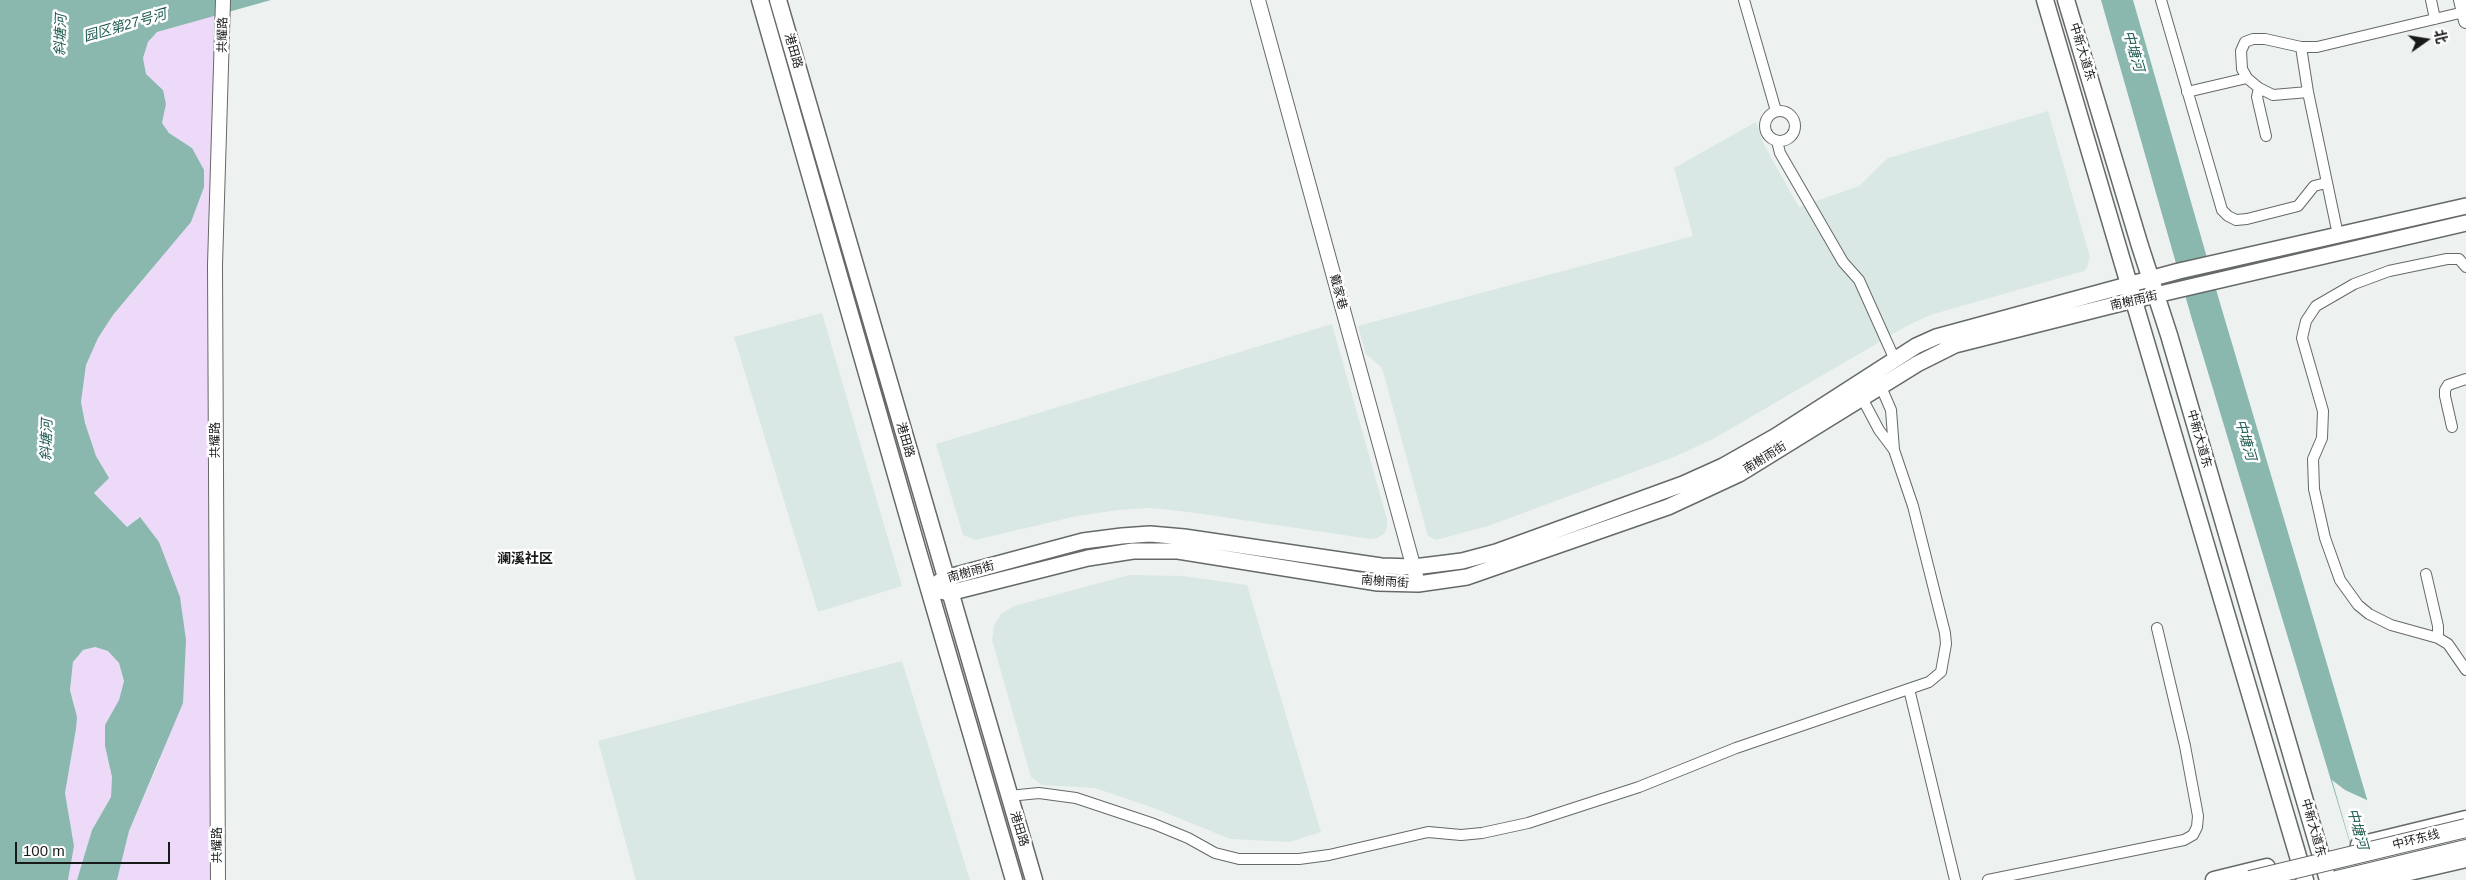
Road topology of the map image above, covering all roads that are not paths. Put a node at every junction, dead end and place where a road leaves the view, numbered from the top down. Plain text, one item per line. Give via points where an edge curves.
1 (223, 0) edge
2 (760, 0) edge
3 (778, 0) edge
4 (1258, 0) edge
5 (1744, 0) edge
6 (2045, 0) edge
7 (2066, 0) edge
8 (2161, 0) edge
9 (2431, 0) edge
10 (2463, 11) edge
11 (2435, 19) junction
12 (2302, 47) junction
13 (2247, 78) junction
14 (2258, 88) junction
15 (2187, 92) junction
16 (2308, 92) junction
17 (1776, 112) junction
18 (2266, 136) dead end
19 (1777, 141) junction
20 (2326, 183) junction
21 (2466, 206) edge
22 (2466, 223) edge
23 (2338, 235) junction
24 (2466, 268) edge
25 (2150, 278) junction
26 (2128, 285) junction
27 (2157, 295) junction
28 (2134, 300) junction
29 (1894, 360) junction
30 (2466, 378) edge
31 (1881, 387) junction
32 (1862, 398) junction
33 (2452, 427) dead end
34 (1894, 450) junction
35 (1414, 567) junction
36 (2426, 574) dead end
37 (1418, 584) junction
38 (947, 586) junction
39 (929, 589) junction
40 (2157, 628) dead end
41 (2438, 638) junction
42 (2466, 670) edge
43 (1909, 689) junction
44 (1010, 796) junction
45 (2466, 819) edge
46 (2466, 828) edge
47 (2466, 848) edge
48 (2320, 854) junction
49 (2466, 858) edge
50 (2299, 860) junction
51 (2383, 878) edge
52 (218, 880) edge
53 (1014, 880) edge
54 (1034, 880) edge
55 (1955, 880) edge
56 (1988, 880) edge
57 (2214, 880) edge
58 (2250, 880) edge
59 (2305, 880) edge
60 (2328, 880) edge
61 (2337, 880) edge

1 - 52 street, 共耀路 via 216,265
2 - 39 main road, 港田路
3 - 38 main road, 港田路
4 - 35 street, 戴家巷
5 - 17 street
6 - 26 main road, 中新大道东
7 - 25 main road, 中新大道东
8 - 15 street
9 - 11 street
10 - 11 street
11 - 12 street via 2316,47
12 - 13 street via 2265,39 2245,42 2240,59
12 - 16 street
13 - 14 street
13 - 15 street
14 - 16 street via 2273,95
14 - 18 street
15 - 20 street via 2222,210 2228,216 2236,220 2246,219 2298,206 2314,186
16 - 20 street
17 - 19 street via 1767,119 1765,128
17 - 19 street via 1788,113 1796,124 1791,137
19 - 29 street via 1780,153 1843,262 1859,280
20 - 23 street
21 - 23 main road, 南榭雨街
22 - 27 main road, 南榭雨街
23 - 25 main road, 南榭雨街
24 - 41 street via 2460,259 2447,259 2389,271 2354,284 2316,306 2306,321 2302,338 2319,393 2324,426 2313,459 2314,490 2325,538 2340,580 2358,605 2369,614 2391,625
25 - 26 main road, 南榭雨街
25 - 27 main road, 中新大道东
26 - 28 main road, 中新大道东
26 - 29 main road, 南榭雨街 via 1960,329 1916,346
27 - 28 main road, 南榭雨街
27 - 48 main road, 中新大道东
28 - 31 main road, 南榭雨街 via 1962,343 1923,361
28 - 50 main road, 中新大道东
29 - 35 main road, 南榭雨街 via 1776,436 1683,484 1496,552 1462,561
30 - 33 street via 2448,385 2446,390
31 - 32 main road, 南榭雨街
31 - 34 street via 1891,410
32 - 34 street
32 - 37 main road, 南榭雨街 via 1739,474 1668,507 1467,577
34 - 43 street via 1913,506 1946,644 1941,672 1930,682
35 - 37 street, 戴家巷
35 - 38 main road, 南榭雨街 via 1381,566 1150,534 1083,541
36 - 41 street
37 - 38 main road, 南榭雨街 via 1378,584 1178,551 1133,551
38 - 39 main road, 南榭雨街
38 - 44 main road, 港田路
39 - 53 main road, 港田路
40 - 56 street via 2198,816 2193,835 2184,840
41 - 42 street via 2448,644
43 - 44 street via 1736,748 1639,787 1528,823 1482,834 1428,832 1299,859 1239,859 1215,854 1154,824 1076,798 1039,793
43 - 55 street
44 - 54 main road, 港田路
45 - 48 main road
46 - 58 highway, 中环东线, bridge
47 - 61 highway, 中环东线
48 - 50 main road
48 - 60 main road, 中新大道东
49 - 51 main road
50 - 57 main road
50 - 59 main road, 中新大道东

